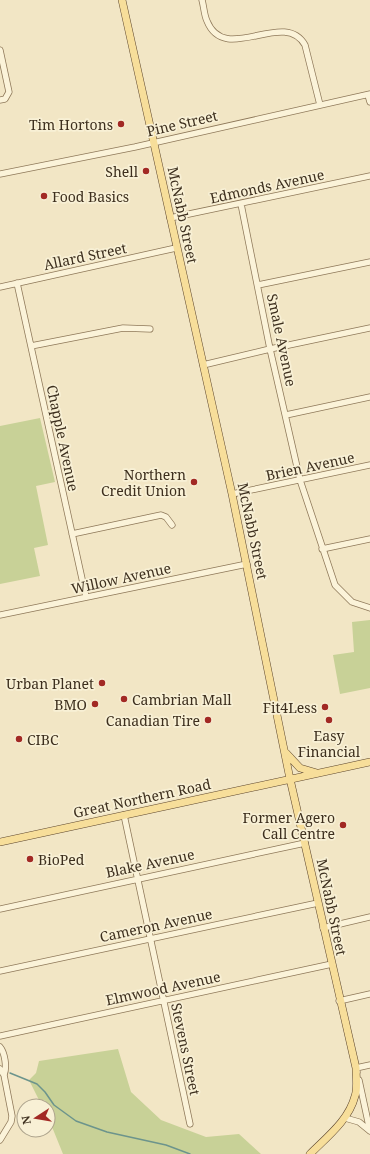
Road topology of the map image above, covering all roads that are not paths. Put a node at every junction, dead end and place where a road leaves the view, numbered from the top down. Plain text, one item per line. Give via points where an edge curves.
1 (122, 0) edge
2 (202, 0) edge
3 (0, 50) edge
4 (369, 94) edge
5 (0, 100) edge
6 (370, 102) edge
7 (320, 105) junction
8 (154, 142) junction
9 (0, 174) edge
10 (370, 176) edge
11 (241, 204) junction
12 (170, 218) junction
13 (176, 248) junction
14 (370, 262) edge
15 (17, 283) junction
16 (258, 285) junction
17 (0, 287) edge
18 (370, 328) edge
19 (150, 329) dead end
20 (30, 346) junction
21 (270, 349) junction
22 (203, 365) junction
23 (370, 397) edge
24 (286, 415) junction
25 (370, 465) edge
26 (300, 480) junction
27 (232, 494) junction
28 (172, 525) dead end
29 (72, 534) junction
30 (370, 539) edge
31 (322, 549) junction
32 (247, 564) junction
33 (86, 597) junction
34 (370, 608) edge
35 (0, 616) edge
36 (285, 752) junction
37 (370, 762) edge
38 (317, 773) junction
39 (290, 779) junction
40 (124, 815) junction
41 (0, 842) edge
42 (305, 843) junction
43 (137, 878) junction
44 (318, 903) junction
45 (0, 909) edge
46 (370, 917) edge
47 (323, 928) junction
48 (150, 938) junction
49 (332, 964) junction
50 (0, 971) edge
51 (370, 994) edge
52 (164, 1000) junction
53 (339, 1001) junction
54 (0, 1036) edge
55 (0, 1047) edge
56 (370, 1065) edge
57 (356, 1068) junction
58 (0, 1069) edge
59 (4, 1075) junction
60 (2, 1082) edge
61 (346, 1118) junction
62 (190, 1124) dead end
63 (370, 1131) edge
64 (0, 1140) edge
65 (310, 1154) edge

1 - 8 main road, McNabb Street
2 - 7 street via 207,22 212,29 228,40 275,32 288,32 302,38
3 - 5 street via 9,92 5,99
4 - 6 street
4 - 7 street, Pine Street
7 - 8 street, Pine Street
8 - 9 street, Pine Street
8 - 12 main road, McNabb Street
10 - 11 street, Edmonds Avenue
11 - 12 street, Edmonds Avenue
11 - 16 street, Smale Avenue
12 - 13 main road, McNabb Street
13 - 15 street, Allard Street
13 - 22 main road, McNabb Street
14 - 16 street
15 - 17 street, Allard Street
15 - 20 street, Chapple Avenue
16 - 21 street, Smale Avenue
18 - 21 street
19 - 20 street via 123,328
20 - 29 street, Chapple Avenue
21 - 22 street
21 - 24 street, Smale Avenue
22 - 27 main road, McNabb Street
23 - 24 street
24 - 26 street, Smale Avenue
25 - 26 street, Brien Avenue
26 - 27 street, Brien Avenue
26 - 31 street, Smale Avenue
27 - 32 main road, McNabb Street
28 - 29 street via 161,515
29 - 33 street, Chapple Avenue
30 - 31 street
31 - 34 street, Smale Avenue via 335,585 352,602
32 - 33 street, Willow Avenue
32 - 36 main road, McNabb Street
33 - 35 street, Willow Avenue
36 - 38 main road via 300,768
36 - 39 main road, McNabb Street
37 - 38 main road, Great Northern Road
38 - 39 main road, Great Northern Road
39 - 40 main road, Great Northern Road
39 - 42 main road, McNabb Street
40 - 41 main road, Great Northern Road
40 - 43 street, Stevens Street
42 - 43 street, Blake Avenue
42 - 44 main road, McNabb Street
43 - 45 street, Blake Avenue
43 - 48 street, Stevens Street
44 - 47 main road, McNabb Street
44 - 48 street, Cameron Avenue
46 - 47 street
47 - 49 main road, McNabb Street
48 - 50 street, Cameron Avenue
48 - 52 street, Stevens Street
49 - 52 street, Elmwood Avenue
49 - 53 main road, McNabb Street
51 - 53 street
52 - 54 street, Elmwood Avenue
52 - 62 street, Stevens Street
53 - 57 main road, McNabb Street
55 - 59 street via 6,1069
56 - 57 street
57 - 61 main road, McNabb Street via 356,1095
57 - 63 street, McNabb Street
58 - 59 street
59 - 60 street
60 - 64 street via 12,1116
61 - 63 street, McNabb Street via 359,1122
61 - 65 main road

